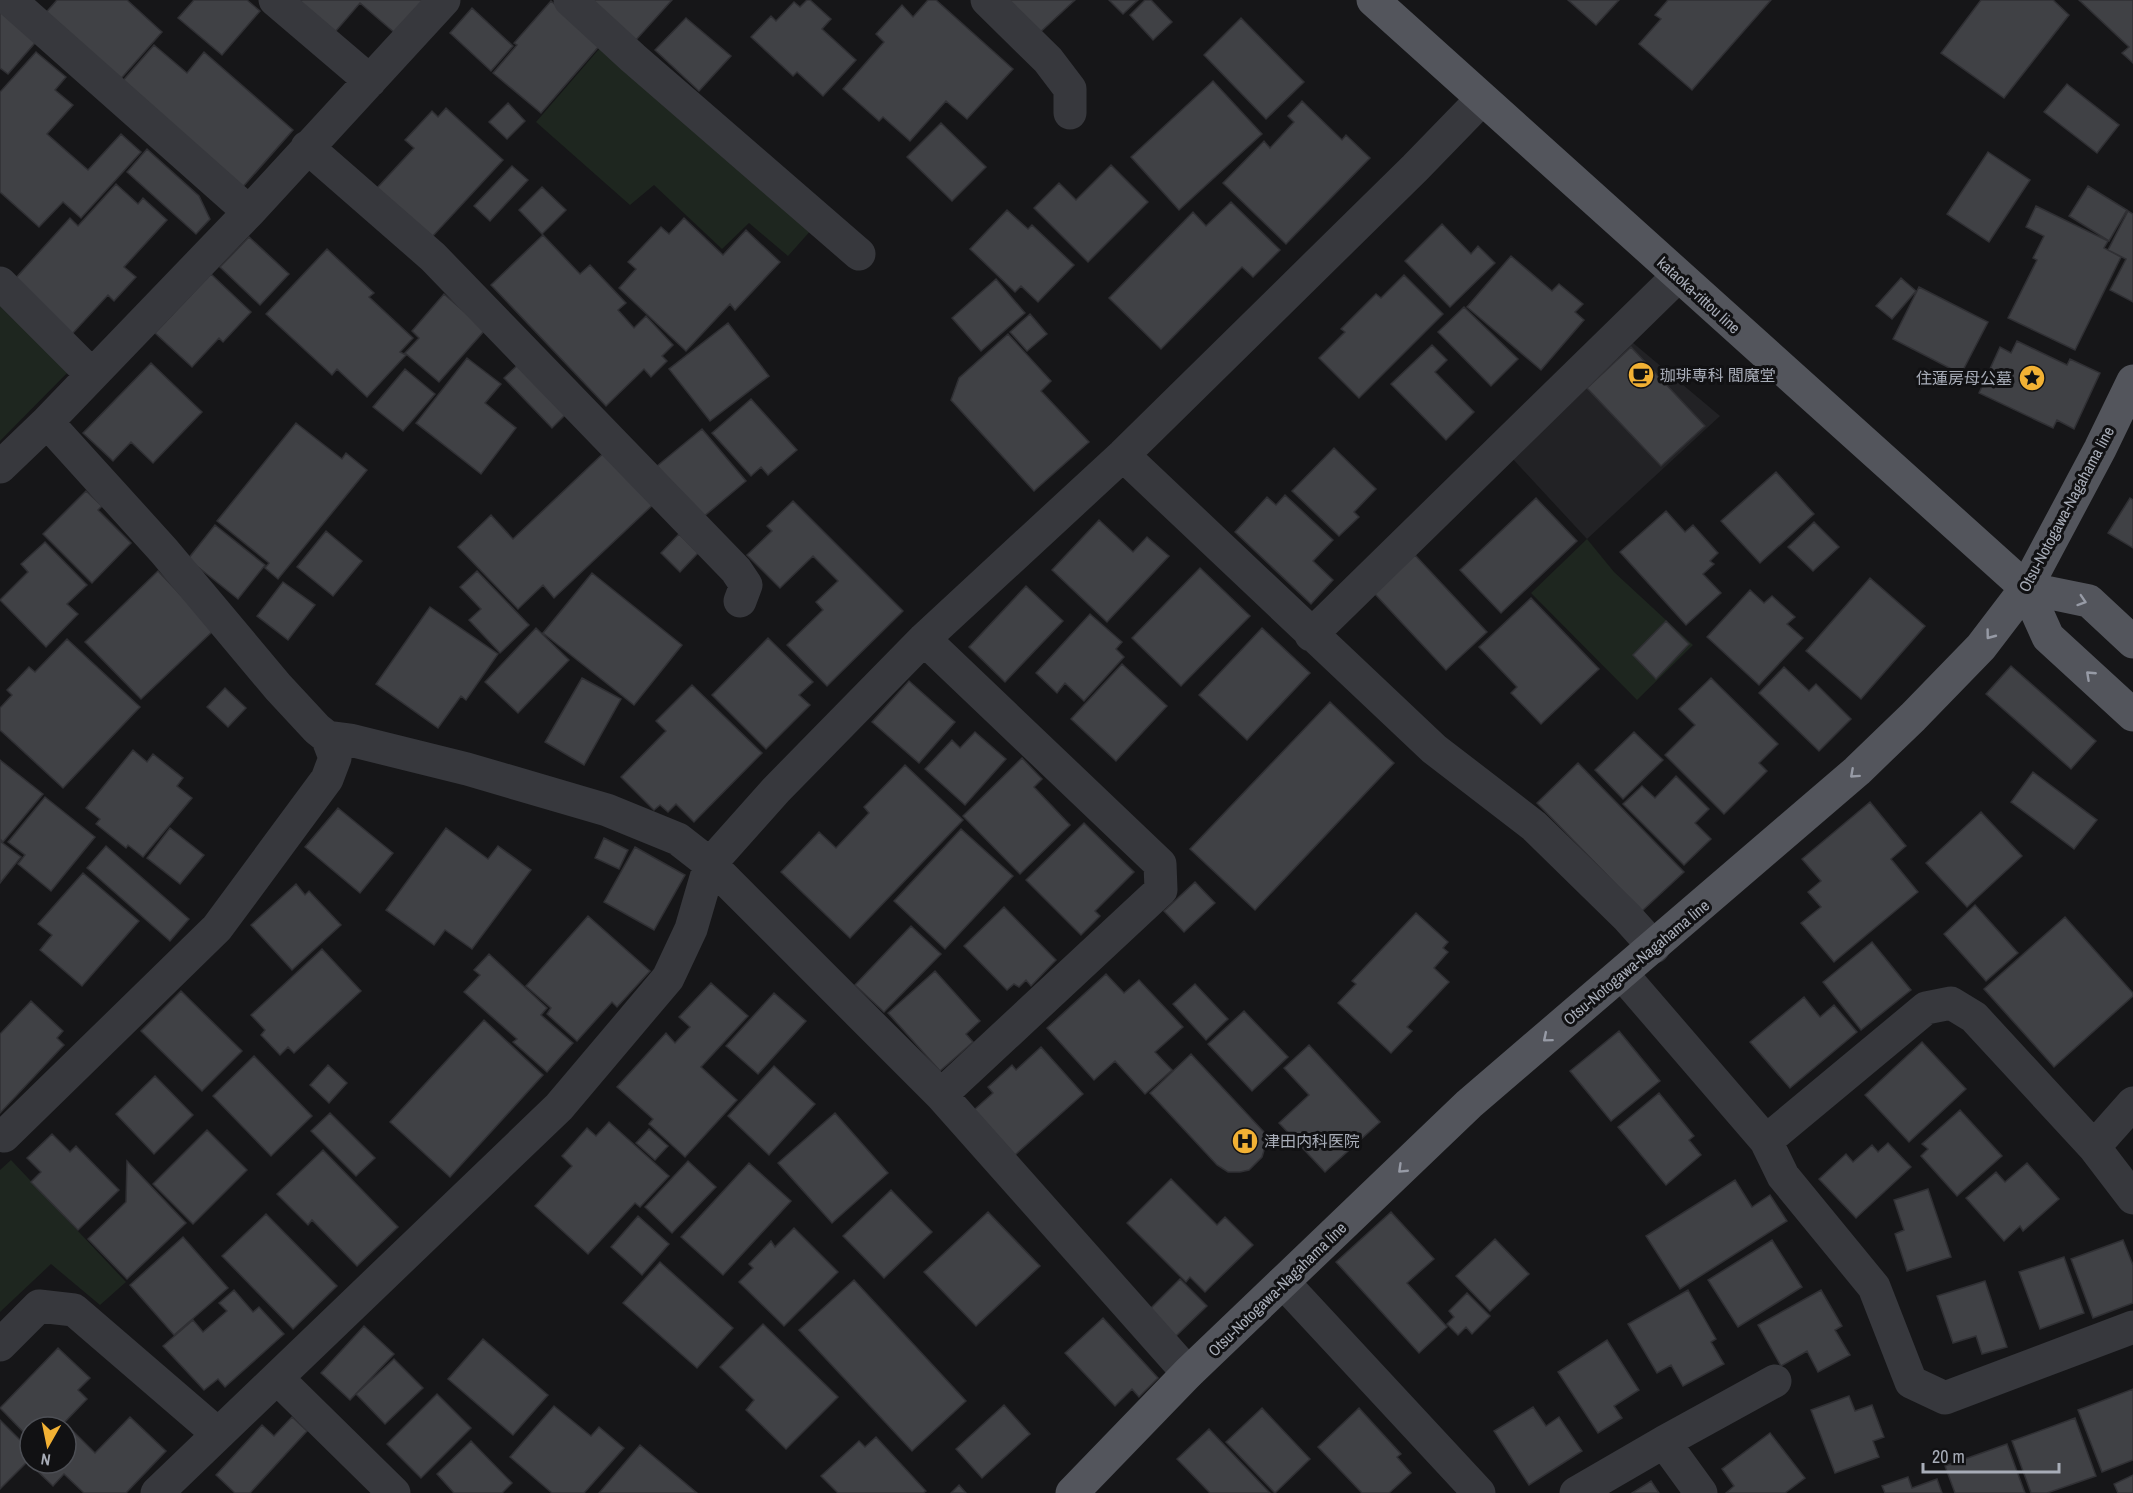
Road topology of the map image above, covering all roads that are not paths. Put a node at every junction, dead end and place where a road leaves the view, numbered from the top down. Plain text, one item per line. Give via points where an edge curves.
1 (10, 0) edge
2 (275, 0) edge
3 (444, 0) edge
4 (570, 0) edge
5 (987, 0) edge
6 (1373, 0) edge
7 (370, 81) junction
8 (1482, 99) junction
9 (1070, 113) dead end
10 (307, 147) junction
11 (249, 212) junction
12 (859, 254) dead end
13 (1678, 276) junction
14 (0, 283) edge
15 (93, 375) junction
16 (2133, 381) edge
17 (47, 422) junction
18 (1123, 455) junction
19 (0, 467) edge
20 (2026, 588) junction
21 (740, 601) dead end
22 (1311, 634) junction
23 (924, 639) junction
24 (2133, 642) edge
25 (2133, 715) edge
26 (327, 737) junction
27 (710, 864) junction
28 (1654, 947) junction
29 (1622, 974) junction
30 (941, 1095) junction
31 (2133, 1103) edge
32 (2, 1136) edge
33 (1766, 1141) junction
34 (2094, 1147) junction
35 (2133, 1198) edge
36 (1283, 1282) junction
37 (2133, 1327) edge
38 (0, 1345) edge
39 (1188, 1373) junction
40 (277, 1378) junction
41 (1775, 1381) dead end
42 (218, 1434) junction
43 (1664, 1442) junction
44 (157, 1493) edge
45 (394, 1493) edge
46 (1072, 1493) edge
47 (1479, 1493) edge
48 (1576, 1493) edge
49 (1701, 1493) edge

1 - 11 street
2 - 7 street
3 - 7 street
4 - 12 street
5 - 9 street via 1048,60 1070,89
6 - 8 main road, kataoka-rittou line
7 - 10 street
8 - 13 main road, kataoka-rittou line
8 - 18 street
10 - 11 street
10 - 21 street via 433,257 736,570 746,585
11 - 15 street
13 - 20 main road, kataoka-rittou line
13 - 22 street
14 - 15 street
15 - 17 street
16 - 20 main road, Otsu-Notogawa-Nagahama line
17 - 19 street
17 - 26 street via 164,551 278,687
18 - 22 street
18 - 23 street
20 -> 24 main road via 2089,601
25 -> 20 main road, kataoka-rittou line via 2048,637
20 -> 28 main road, Otsu-Notogawa-Nagahama line via 1981,647 1913,717 1848,779
22 - 28 street via 1434,749 1534,826
23 - 27 street via 776,790
23 - 30 street via 1160,864 1161,890
26 - 27 street via 467,769 607,810 678,839
26 - 32 street via 335,758 327,779 217,928
27 - 30 street
27 - 40 street via 691,929 661,987 559,1107
28 - 29 main road, Otsu-Notogawa-Nagahama line
29 - 33 street
29 -> 36 main road, Otsu-Notogawa-Nagahama line via 1469,1104
30 - 39 street
31 - 34 street
33 - 34 street via 1926,1008 1951,1003 1974,1017
33 - 37 street via 1783,1176 1874,1287 1911,1383 1945,1398
34 - 35 street
36 - 39 main road, Otsu-Notogawa-Nagahama line
36 - 47 street
38 - 42 street via 39,1306 74,1310
39 - 46 main road, Otsu-Notogawa-Nagahama line
40 - 42 street
40 - 45 street
41 - 43 street
42 - 44 street
43 - 48 street
43 - 49 street

